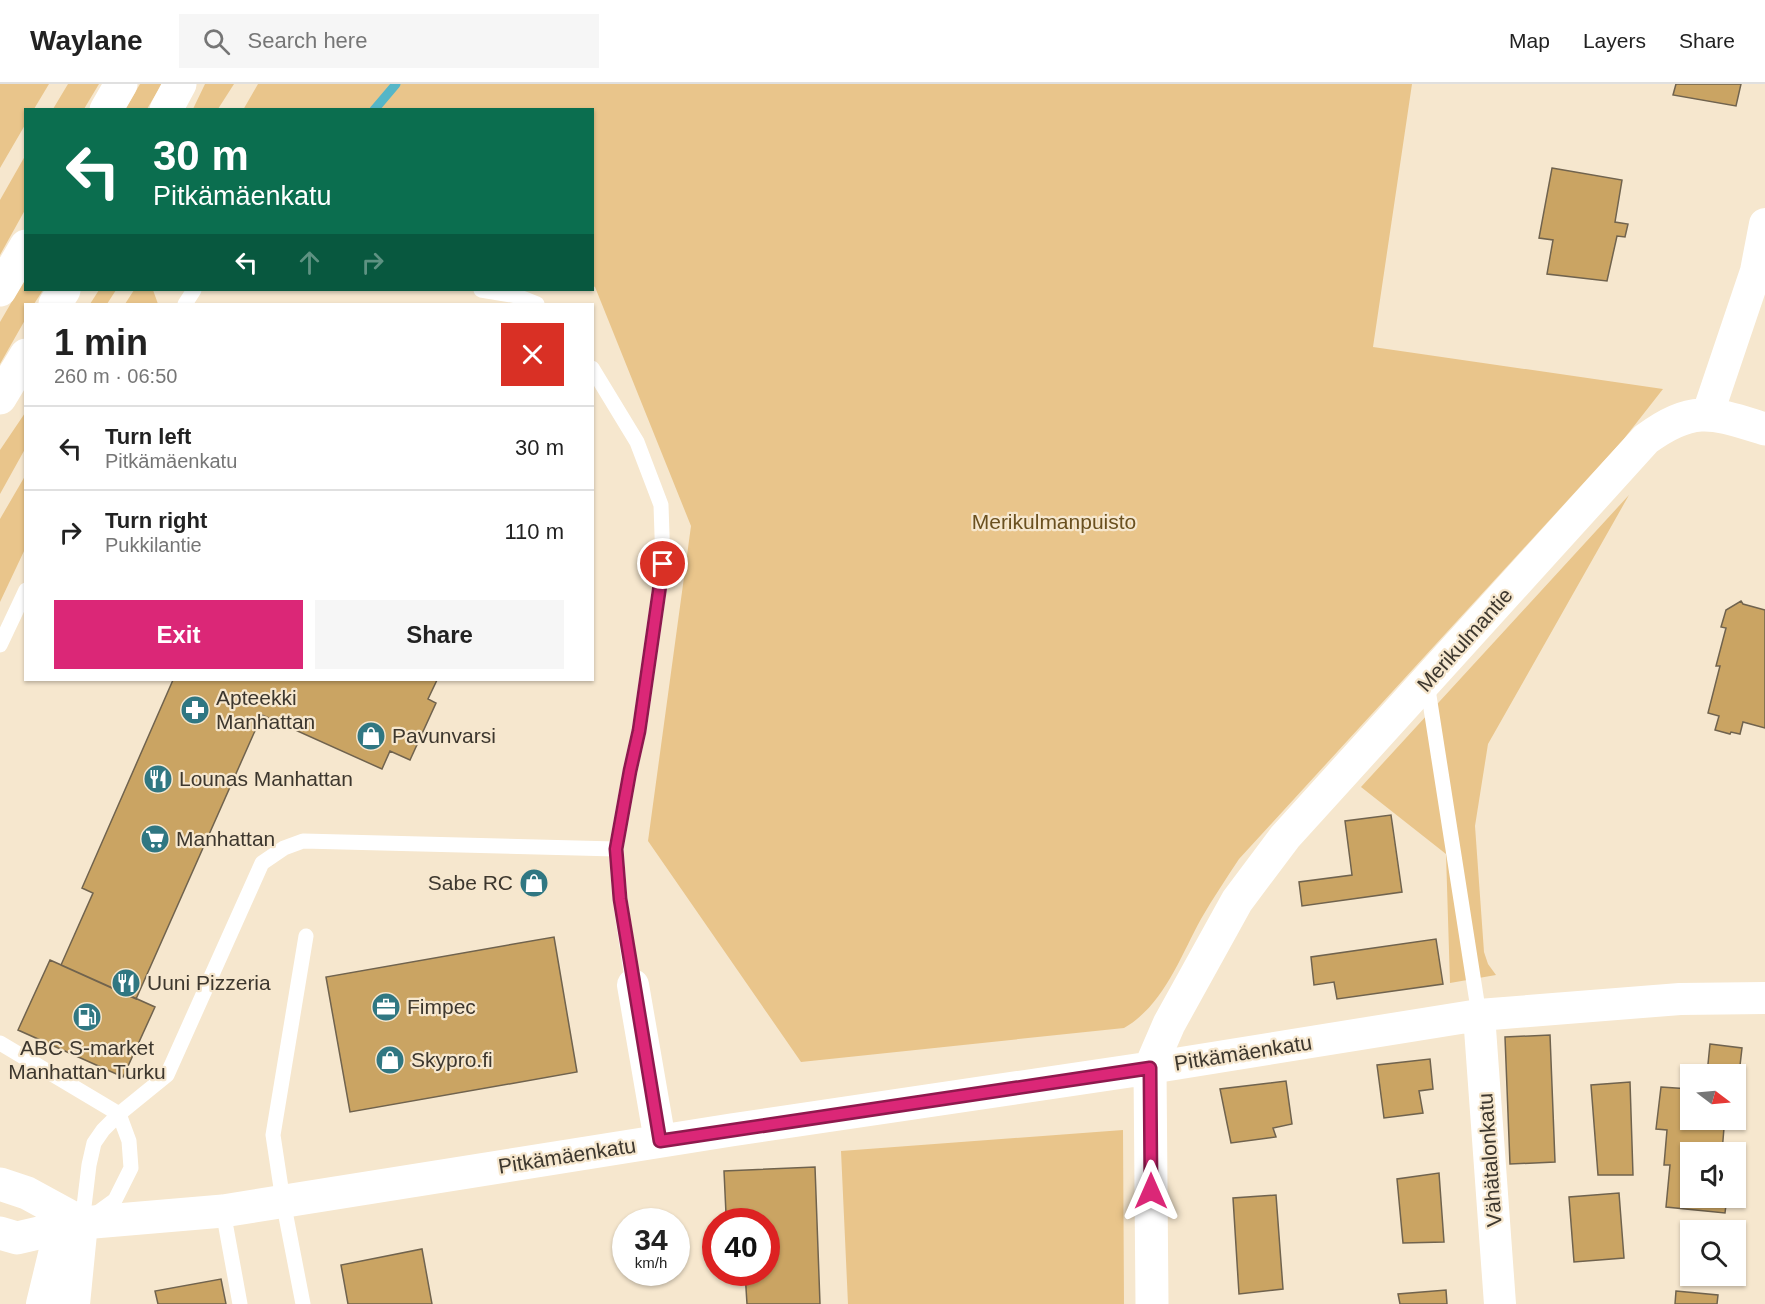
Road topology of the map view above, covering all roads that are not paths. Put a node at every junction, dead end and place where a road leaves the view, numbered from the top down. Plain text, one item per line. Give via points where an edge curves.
1 (121, 84) edge
2 (180, 84) edge
3 (107, 108) edge
4 (167, 108) edge
5 (1765, 224) edge
6 (24, 249) edge
7 (0, 290) edge
8 (487, 291) edge
9 (535, 303) edge
10 (24, 358) edge
11 (594, 371) edge
12 (0, 398) edge
13 (1708, 413) junction
14 (1765, 429) edge
15 (24, 594) edge
16 (0, 645) edge
17 (1427, 682) junction
18 (616, 849) junction
19 (306, 936) dead end
20 (633, 986) joint
21 (1765, 998) edge
22 (1479, 1015) junction
23 (0, 1043) edge
24 (1150, 1068) junction
25 (119, 1114) junction
26 (660, 1141) junction
27 (0, 1184) edge
28 (283, 1201) junction
29 (223, 1211) junction
30 (82, 1223) junction
31 (0, 1233) edge
32 (42, 1304) edge
33 (74, 1304) edge
34 (240, 1304) edge
35 (303, 1304) edge
36 (1152, 1304) edge
37 (1500, 1304) edge

1 - 3 main road
2 - 4 main road
5 - 13 street via 1756,271
6 - 7 main road
8 - 9 lane
10 - 12 main road
11 - 18 lane via 637,442 661,505 663,541 639,731
13 - 14 main road
13 - 17 main road, Merikulmantie via 1677,421 1647,439
15 - 16 lane
17 - 22 lane
17 - 24 main road, Merikulmantie via 1285,837 1238,902 1169,1024
18 - 20 lane
18 - 25 lane via 303,841 284,848 262,863 167,1075
19 - 28 lane via 273,1135
20 - 26 street
21 - 22 street, Pitkämäenkatu via 1680,999
22 - 24 street, Pitkämäenkatu
22 - 37 street, Vähätalonkatu
23 - 25 lane
24 - 26 main road, Pitkämäenkatu
24 - 36 main road
25 - 30 lane via 94,1143
25 - 30 lane via 129,1141 131,1168 115,1200
26 - 28 main road, Pitkämäenkatu
27 - 30 main road via 27,1193
28 - 29 main road, Pitkämäenkatu
28 - 35 lane
29 - 30 main road, Pitkämäenkatu
29 - 34 lane
30 - 31 main road, Pitkämäenkatu via 17,1238
30 - 32 street via 55,1250
30 - 33 street

